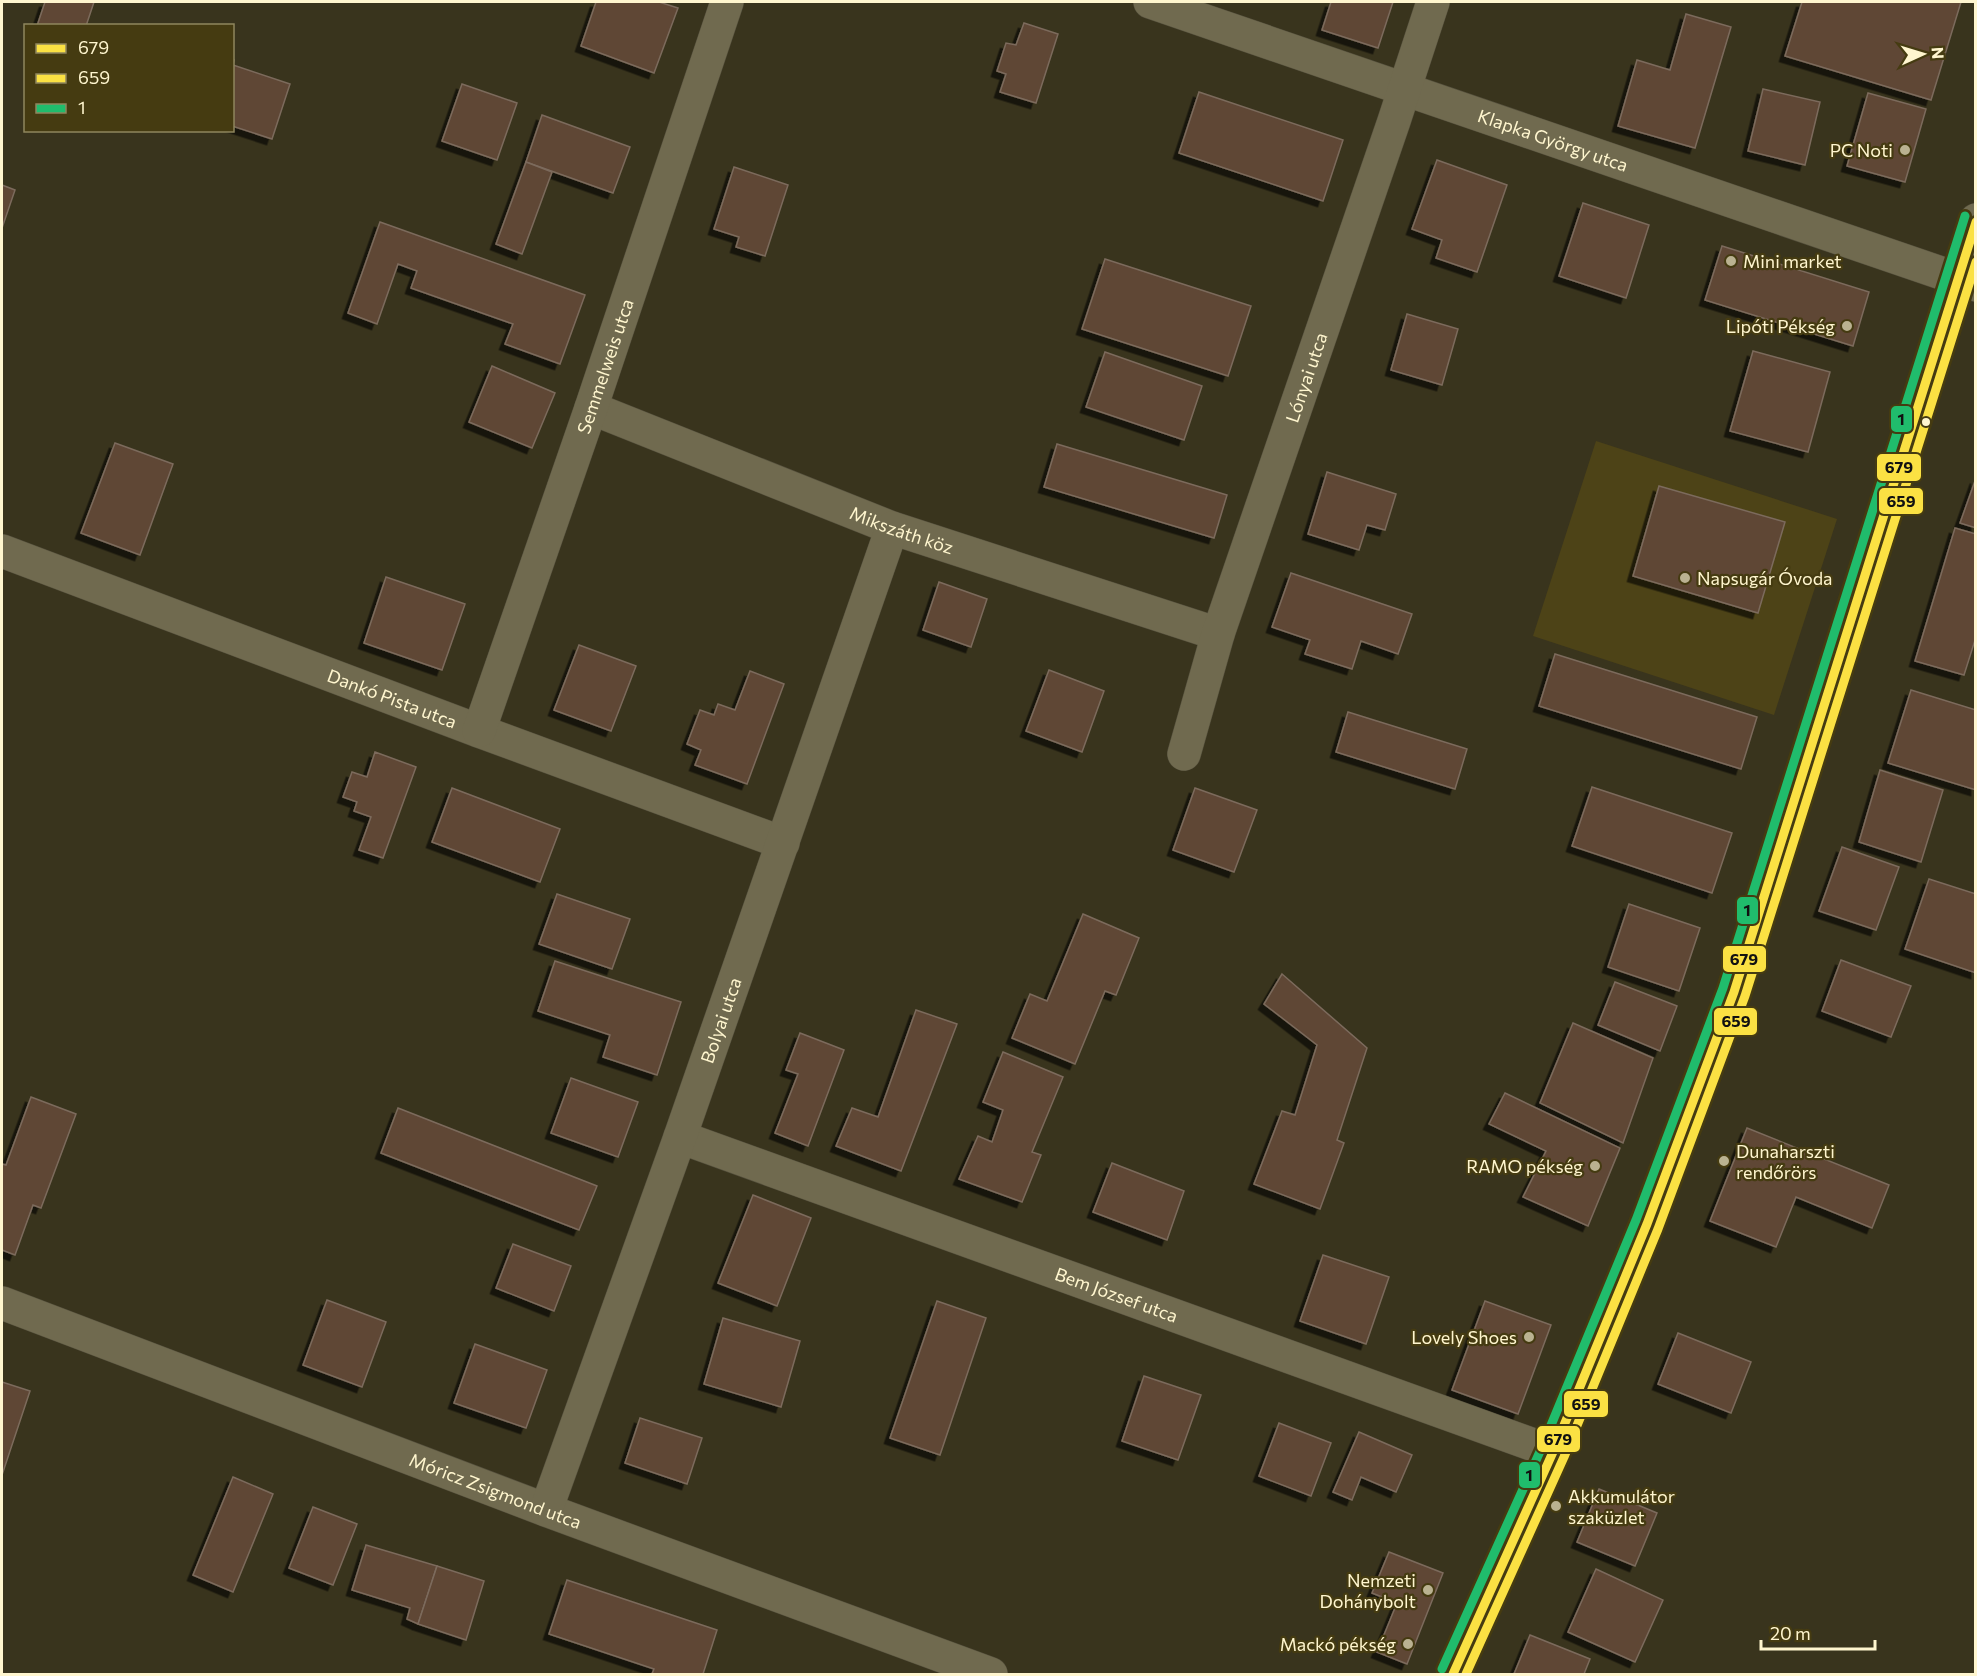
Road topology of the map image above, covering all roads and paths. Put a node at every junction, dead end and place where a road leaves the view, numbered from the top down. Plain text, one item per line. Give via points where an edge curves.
1 (727, 2) edge
2 (1150, 2) edge
3 (1433, 2) edge
4 (1404, 90) junction
5 (1976, 220) edge
6 (1966, 282) edge
7 (591, 408) junction
8 (892, 528) junction
9 (2, 551) edge
10 (1218, 634) junction
11 (479, 731) junction
12 (1184, 754) dead end
13 (783, 843) junction
14 (680, 1137) junction
15 (2, 1303) edge
16 (1553, 1452) junction
17 (546, 1510) junction
18 (991, 1674) edge
19 (1454, 1674) edge

1 - 7 street, Semmelweis utca
2 - 4 street, Klapka György utca
3 - 4 street, Lónyai utca
4 - 6 street, Klapka György utca
4 - 10 street, Lónyai utca
5 - 6 street
6 - 16 street via 1734,992 1647,1224
7 - 8 street, Mikszáth köz
7 - 11 street, Semmelweis utca
8 - 10 street, Mikszáth köz
8 - 13 street, Bolyai utca
9 - 11 street, Dankó Pista utca
10 - 12 street, Lónyai utca
11 - 13 street, Dankó Pista utca
13 - 14 street, Bolyai utca
14 - 16 street, Bem József utca
14 - 17 street, Bolyai utca
15 - 17 street, Móricz Zsigmond utca
16 - 19 street
17 - 18 street, Móricz Zsigmond utca

